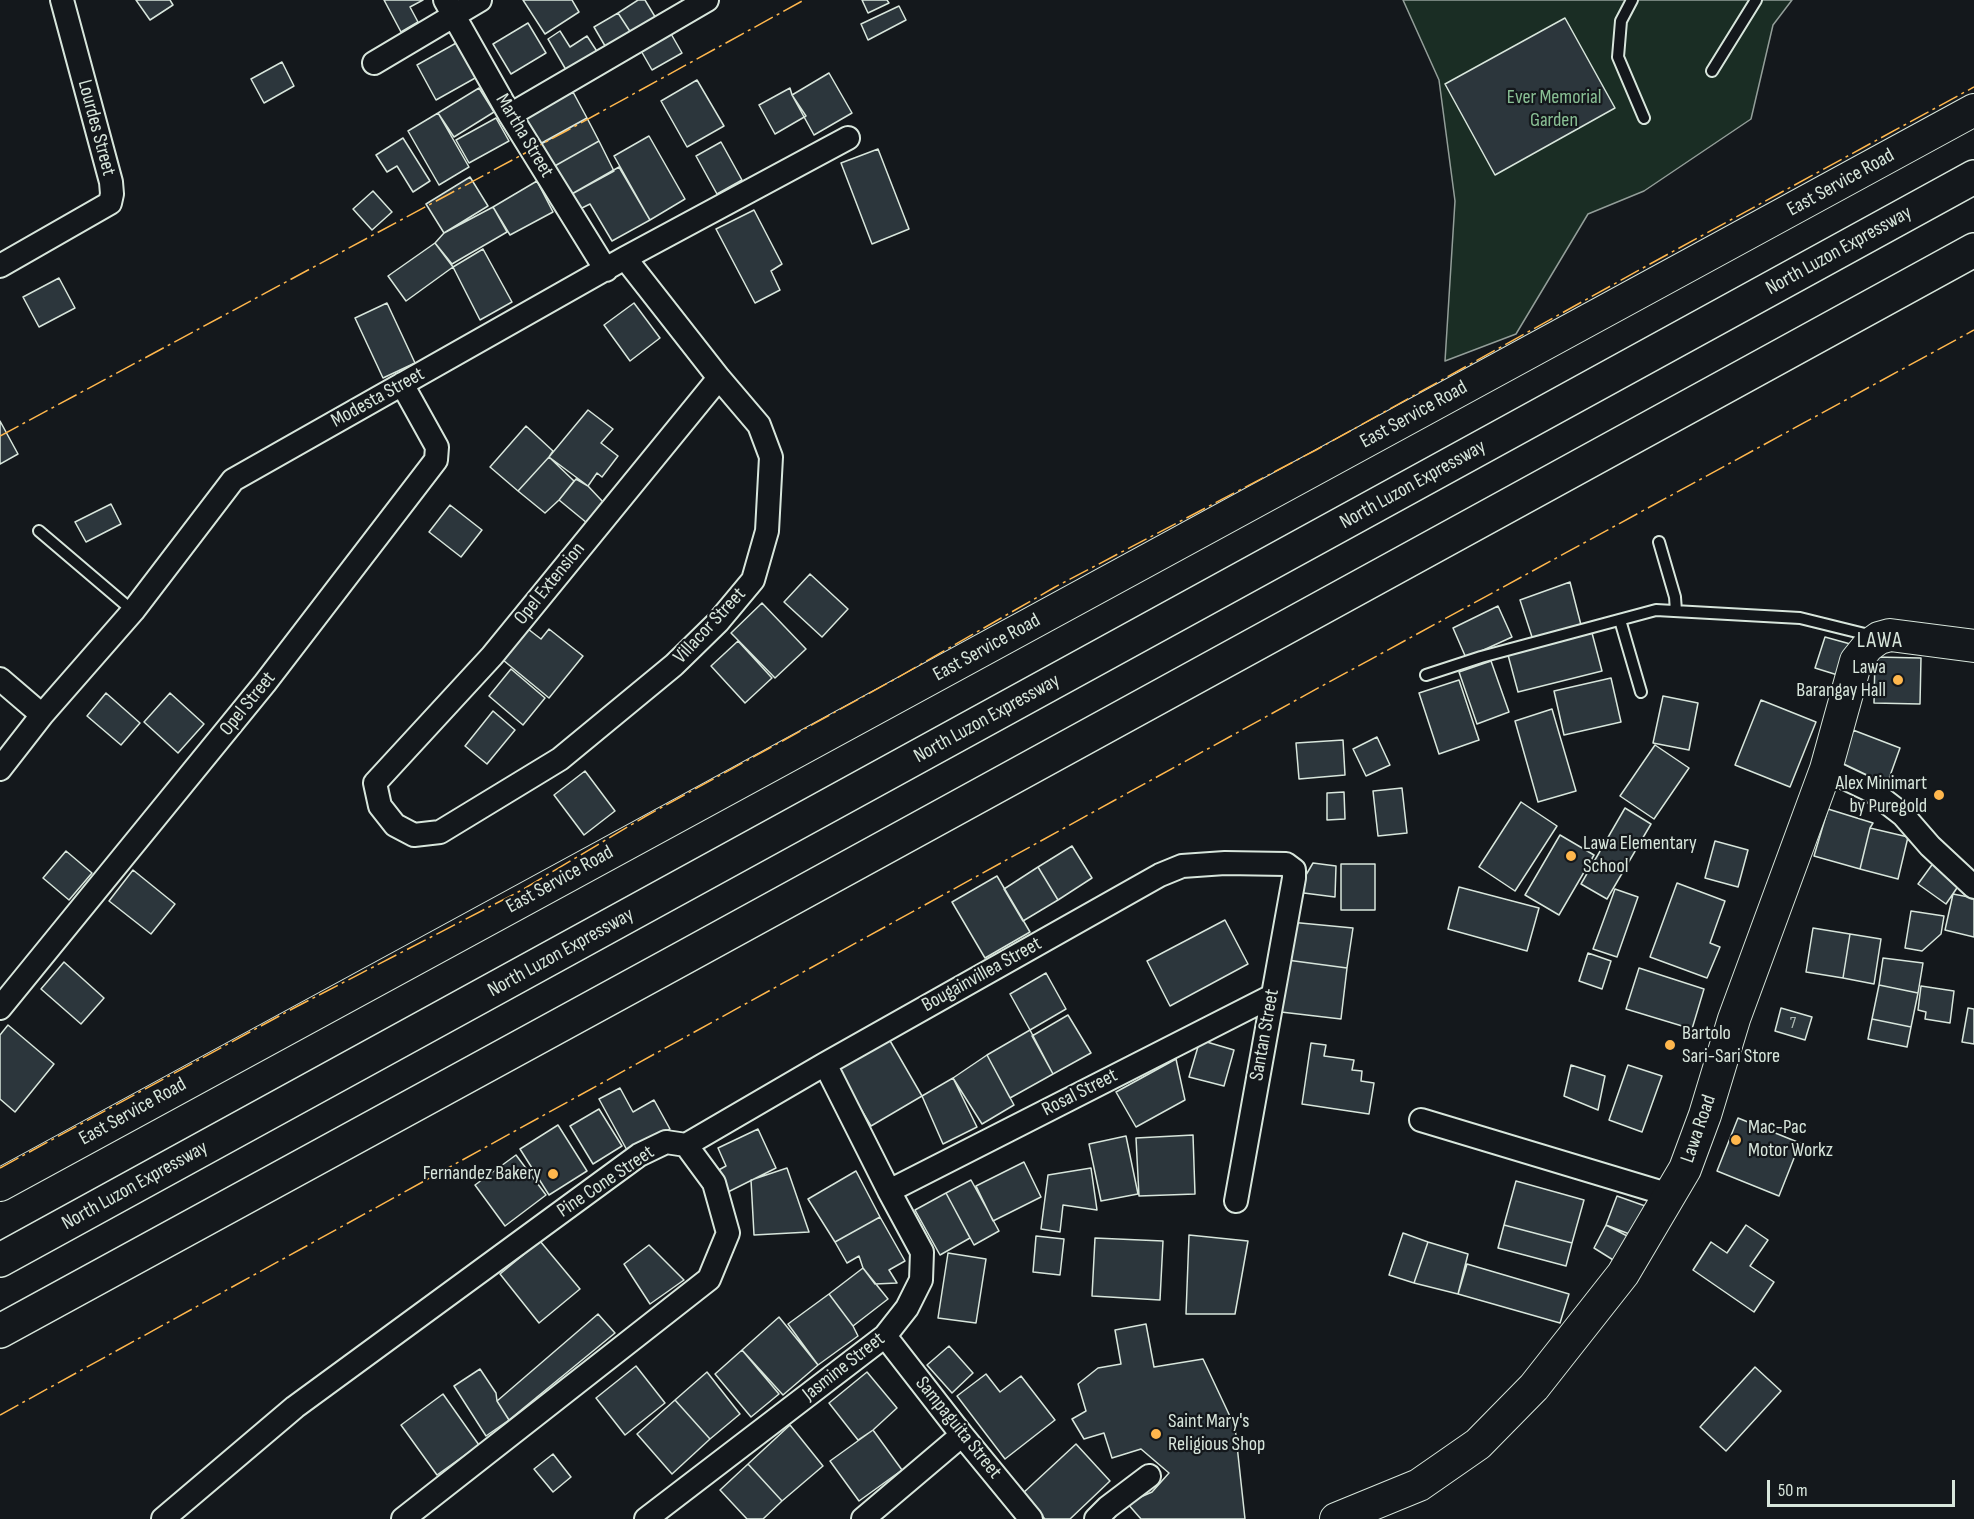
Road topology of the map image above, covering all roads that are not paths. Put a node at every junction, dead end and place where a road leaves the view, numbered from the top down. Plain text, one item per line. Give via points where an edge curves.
1 (62, 0) edge
2 (480, 0) edge
3 (707, 0) edge
4 (1632, 0) edge
5 (1756, 0) edge
6 (449, 7) edge
7 (374, 63) dead end
8 (1712, 71) dead end
9 (1974, 110) edge
10 (510, 115) junction
11 (1644, 118) dead end
12 (848, 138) dead end
13 (1974, 177) edge
14 (1974, 250) edge
15 (616, 264) junction
16 (0, 266) edge
17 (719, 378) junction
18 (402, 384) junction
19 (39, 531) dead end
20 (1659, 542) dead end
21 (133, 611) junction
22 (1676, 611) junction
23 (1620, 620) junction
24 (1879, 638) junction
25 (1974, 646) edge
26 (1426, 675) dead end
27 (0, 679) edge
28 (1641, 692) dead end
29 (42, 715) junction
30 (0, 769) edge
31 (1826, 769) junction
32 (375, 783) joint
33 (1294, 870) joint
34 (1974, 887) edge
35 (1272, 996) junction
36 (0, 1008) edge
37 (825, 1064) junction
38 (1421, 1120) dead end
39 (686, 1145) junction
40 (0, 1185) edge
41 (889, 1191) junction
42 (1670, 1195) junction
43 (1236, 1201) dead end
44 (0, 1260) edge
45 (0, 1331) edge
46 (885, 1336) junction
47 (962, 1435) junction
48 (1149, 1476) dead end
49 (163, 1519) edge
50 (403, 1519) edge
51 (646, 1519) edge
52 (863, 1519) edge
53 (1031, 1519) edge
54 (1096, 1519) edge
55 (1336, 1519) edge

1 - 16 street, Lourdes Street via 111,182 110,203
2 - 6 street
3 - 10 street
4 - 11 lane via 1621,21 1618,57
5 - 8 lane
6 - 7 street
6 - 10 street, Martha Street
9 - 40 street, East Service Road
10 - 15 street, Martha Street
12 - 15 street, Modesta Street
13 - 44 highway, North Luzon Expressway
14 - 45 highway
15 - 17 street, Villacor Street
15 - 18 street, Modesta Street
17 - 32 street, Opel Extension via 492,656
17 - 32 street, Villacor Street via 759,424 771,457 767,531 753,580 718,622 674,665 560,759 440,832 414,835 395,825 380,806
18 - 21 street, Modesta Street via 233,480
18 - 36 street, Opel Street via 437,447 436,460 265,684
19 - 21 lane
20 - 22 lane
21 - 29 street, Modesta Street
22 - 23 lane via 1656,610
22 - 24 lane via 1800,618
23 - 26 lane
23 - 28 lane
24 - 25 street via 1903,635
24 - 31 street, Lawa Road via 1856,661
27 - 29 street
29 - 30 street, Modesta Street
31 - 34 street via 1872,791 1903,815
31 - 42 street, Lawa Road via 1734,1019 1685,1170
33 - 35 street, Santan Street
33 - 37 street, Bougainvillea Street via 1286,864 1225,863 1182,866 1160,875
35 - 41 street, Rosal Street
35 - 43 street, Santan Street
37 - 39 street, Bougainvillea Street
37 - 41 street, Jasmine Street
38 - 42 street
39 - 49 street, Pine Cone Street via 666,1142 639,1155 295,1407
39 - 50 street via 714,1183 728,1233 709,1279
41 - 46 street, Jasmine Street via 922,1252 921,1280 907,1308
42 - 55 street, Lawa Road via 1623,1274 1534,1387 1478,1444 1419,1485
46 - 47 street, Sampaguita Street
46 - 51 street, Jasmine Street
47 - 52 street
47 - 53 street, Sampaguita Street
48 - 54 street

